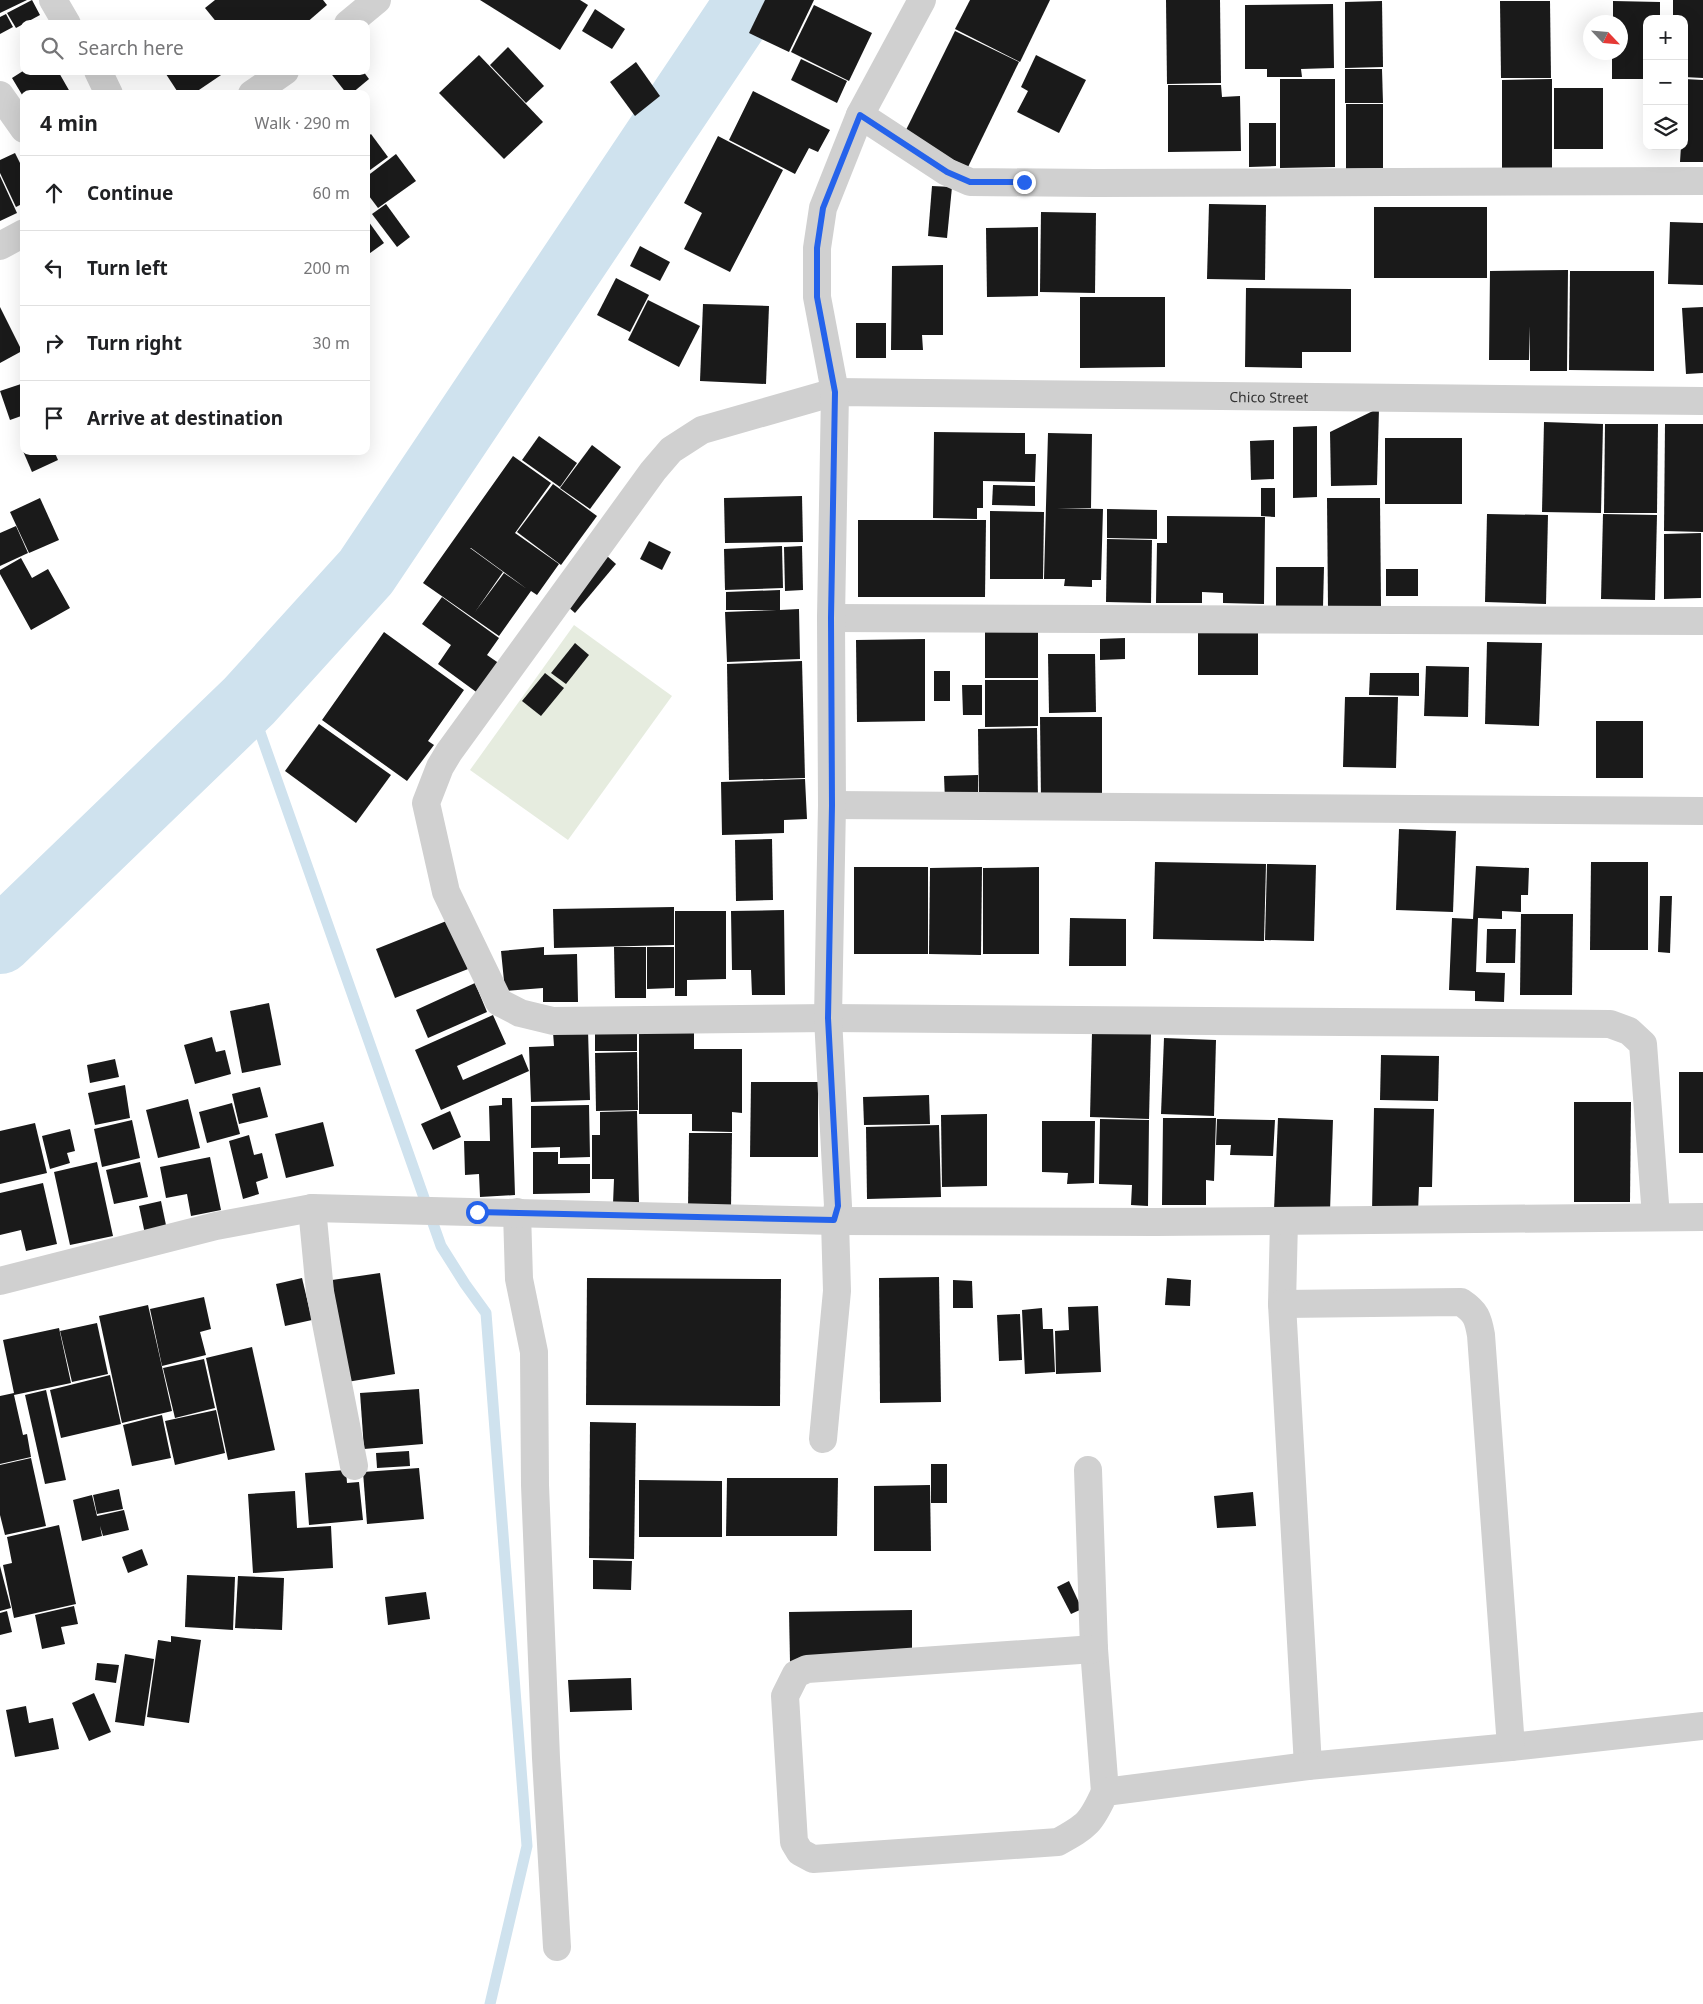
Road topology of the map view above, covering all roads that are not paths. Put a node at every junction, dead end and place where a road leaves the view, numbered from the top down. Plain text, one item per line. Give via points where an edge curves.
1 (53, 0) edge
2 (377, 0) edge
3 (922, 0) edge
4 (66, 20) edge
5 (353, 20) edge
6 (100, 75) edge
7 (280, 75) edge
8 (107, 90) edge
9 (258, 90) edge
10 (0, 95) edge
11 (860, 115) junction
12 (20, 123) edge
13 (1703, 181) edge
14 (20, 235) edge
15 (0, 246) edge
16 (835, 392) junction
17 (1703, 401) edge
18 (831, 618) junction
19 (1703, 620) edge
20 (832, 805) junction
21 (1703, 811) edge
22 (828, 1018) junction
23 (312, 1208) junction
24 (516, 1212) junction
25 (1703, 1217) edge
26 (1656, 1218) junction
27 (834, 1220) junction
28 (1284, 1222) junction
29 (0, 1281) edge
30 (1282, 1304) junction
31 (823, 1439) dead end
32 (354, 1466) dead end
33 (1088, 1470) dead end
34 (1094, 1649) junction
35 (1703, 1726) edge
36 (1511, 1747) junction
37 (1308, 1766) junction
38 (1105, 1792) junction
39 (557, 1947) dead end

1 - 4 street
2 - 5 street
3 - 11 street
6 - 8 street
7 - 9 street
10 - 12 street
11 - 13 street via 947,172 970,182
11 - 16 street via 823,208 817,248 817,297
14 - 15 street
16 - 17 street, Chico Street
16 - 18 street
16 - 22 street, Chico Street via 702,430 671,450 449,752 426,803 446,892 500,1002 520,1013 552,1021
18 - 19 street
18 - 20 street
20 - 21 street
20 - 22 street
22 - 26 street, Chico Street via 1610,1024 1630,1030 1643,1044
22 - 27 street via 838,1206
23 - 24 street
23 - 29 street via 216,1226
23 - 32 street via 320,1292
24 - 27 street
24 - 39 street via 519,1279 534,1352 535,1495
25 - 26 street
26 - 28 street
27 - 28 street
27 - 31 street via 837,1291
28 - 30 street
30 - 36 street via 1461,1302 1472,1309 1478,1320
30 - 37 street
33 - 34 street
34 - 38 street
34 - 38 street via 807,1669 796,1674 785,1696 794,1842 800,1852 813,1858 1058,1842 1082,1829 1095,1814
35 - 36 street
36 - 37 street
37 - 38 street

